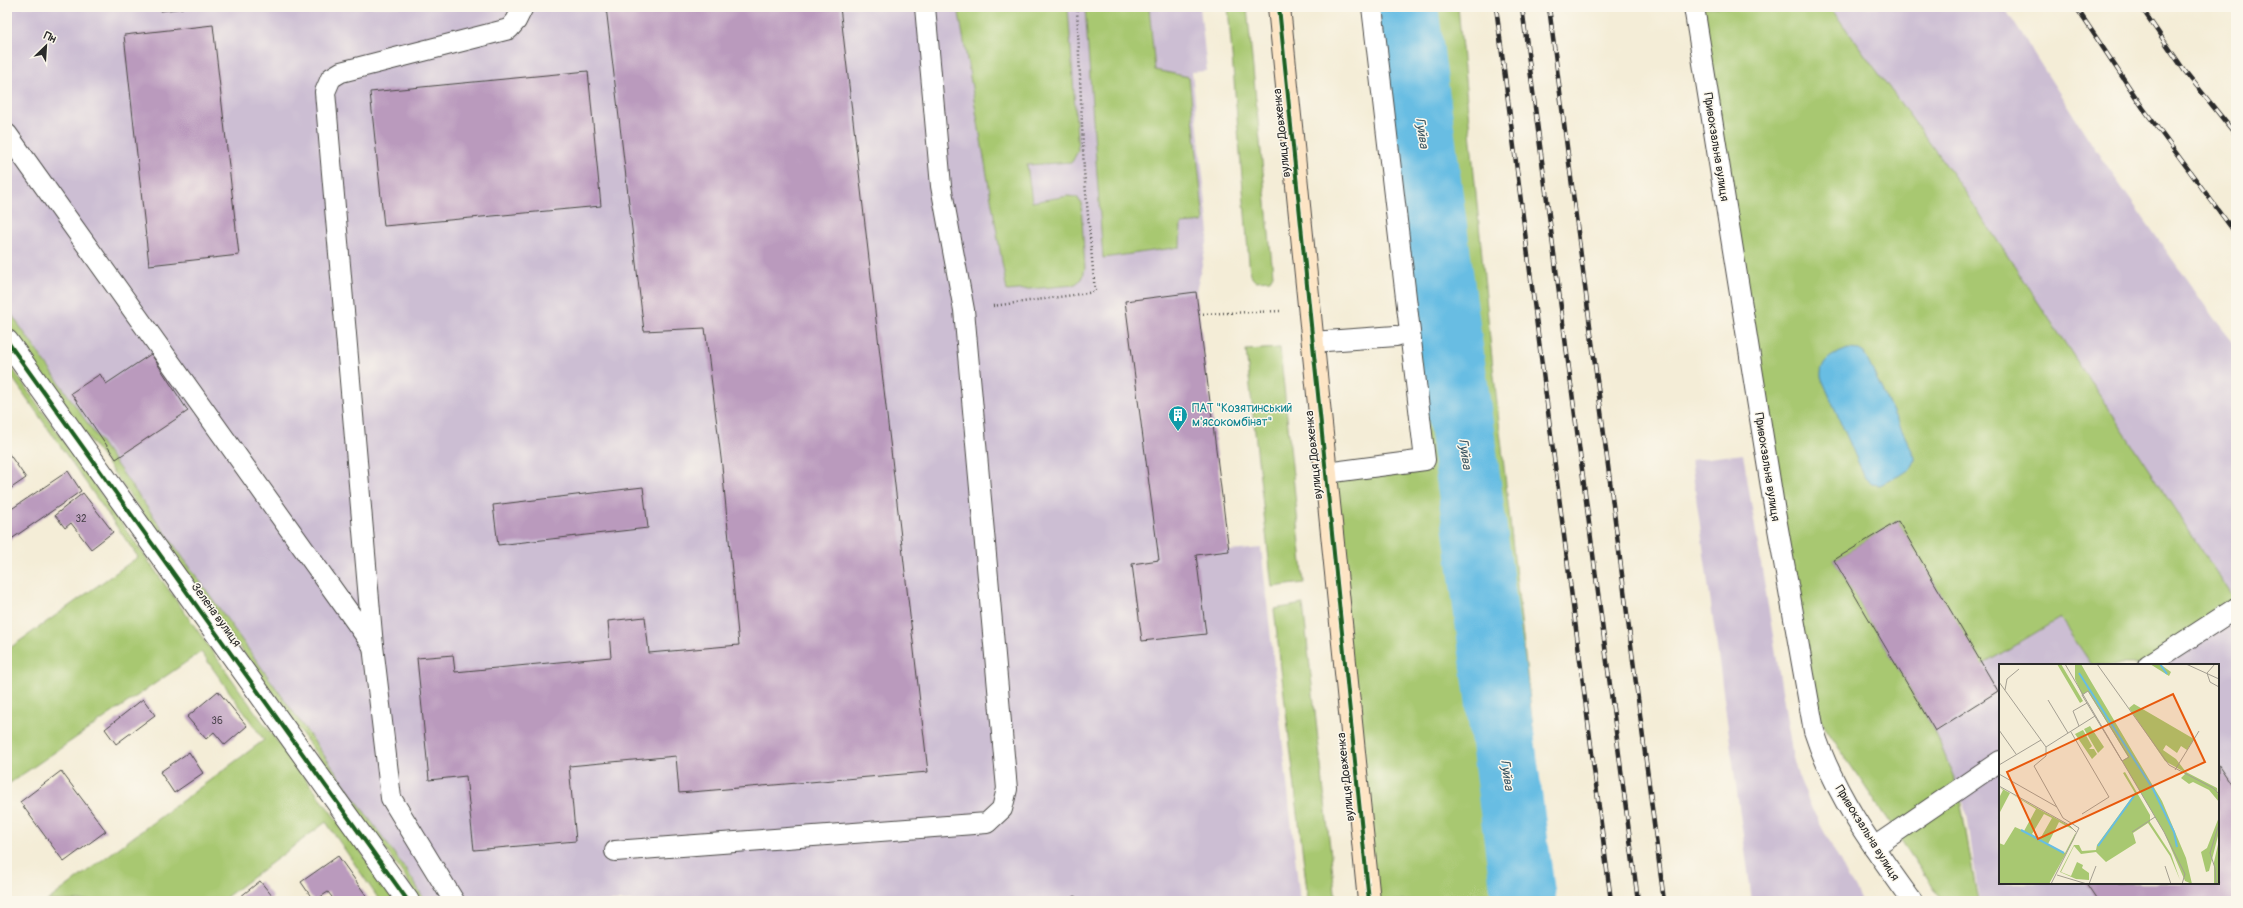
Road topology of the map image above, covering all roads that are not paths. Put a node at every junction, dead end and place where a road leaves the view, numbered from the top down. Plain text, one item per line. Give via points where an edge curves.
1 (523, 7) edge
2 (925, 7) edge
3 (1279, 7) edge
4 (1372, 7) edge
5 (1694, 7) edge
6 (7, 134) edge
7 (1303, 251) joint
8 (1396, 336) dead end
9 (7, 341) edge
10 (1312, 342) junction
11 (1326, 473) junction
12 (2236, 608) edge
13 (372, 646) junction
14 (2150, 664) edge
15 (1999, 762) edge
16 (1874, 847) junction
17 (615, 851) dead end
18 (408, 901) edge
19 (454, 901) edge
20 (1369, 901) edge
21 (1912, 901) edge

1 - 13 lane via 509,29 341,72 332,78 325,92
2 - 17 lane via 941,186 964,310 1007,789 1002,809 986,822
3 - 7 street, вулиця Довженка
4 - 11 lane via 1425,460
5 - 16 lane, Привокзальна вулиця via 1772,496 1808,702 1823,759 1846,804
6 - 13 lane
7 - 10 lane
8 - 10 lane
9 - 18 street, Зелена вулиця
10 - 11 street, вулиця Довженка
11 - 20 street, вулиця Довженка
12 - 14 lane
13 - 19 lane via 390,798
15 - 16 lane
16 - 21 lane, Привокзальна вулиця

